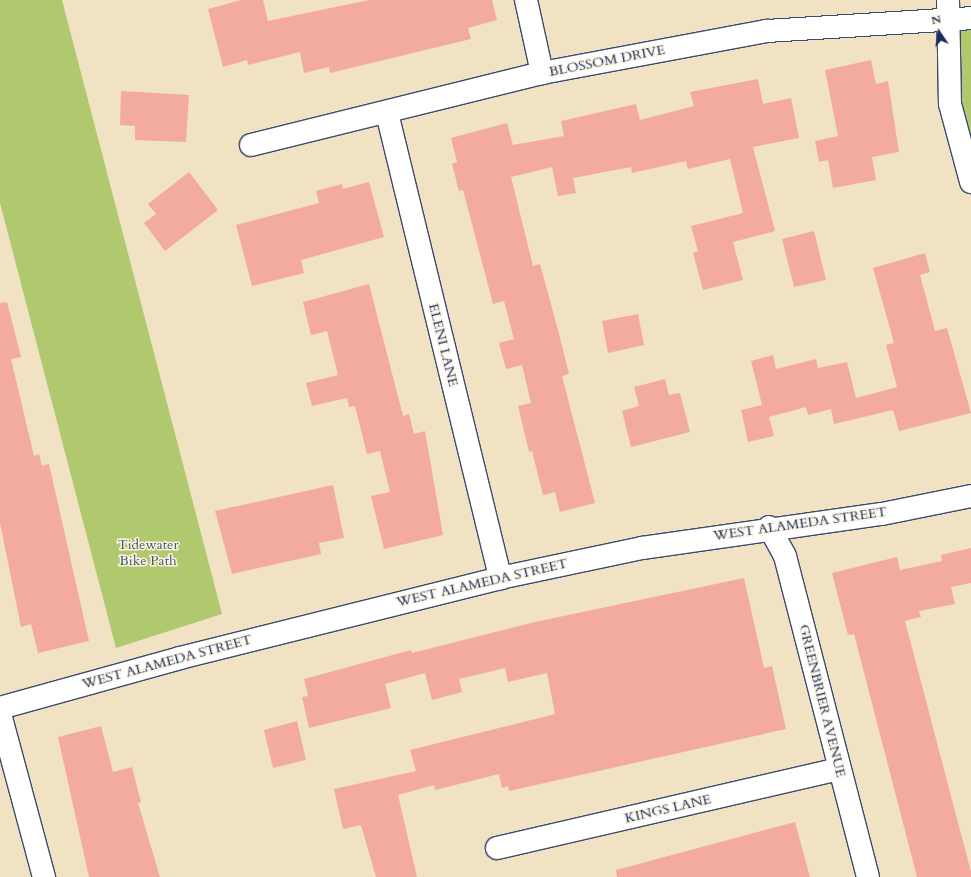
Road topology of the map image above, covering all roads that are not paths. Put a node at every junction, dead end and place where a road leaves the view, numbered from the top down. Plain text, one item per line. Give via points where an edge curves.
1 (526, 0) edge
2 (948, 0) edge
3 (971, 18) edge
4 (948, 21) junction
5 (542, 73) junction
6 (387, 113) junction
7 (251, 145) dead end
8 (971, 182) edge
9 (971, 496) edge
10 (769, 527) junction
11 (500, 578) junction
12 (0, 708) edge
13 (0, 714) edge
14 (839, 769) junction
15 (497, 848) dead end
16 (44, 877) edge
17 (868, 877) edge

1 - 5 street
2 - 4 street
3 - 4 street, BLOSSOM DRIVE
4 - 5 street, BLOSSOM DRIVE via 768,31
4 - 8 street via 950,104
5 - 6 street, BLOSSOM DRIVE
6 - 7 street, BLOSSOM DRIVE
6 - 11 street, ELENI LANE
9 - 10 street, WEST ALAMEDA STREET via 882,514
10 - 11 street, WEST ALAMEDA STREET via 642,548
10 - 14 street, GREENBRIER AVENUE via 785,556
11 - 12 street, WEST ALAMEDA STREET via 180,658
13 - 16 street
14 - 15 street, KINGS LANE
14 - 17 street, GREENBRIER AVENUE

